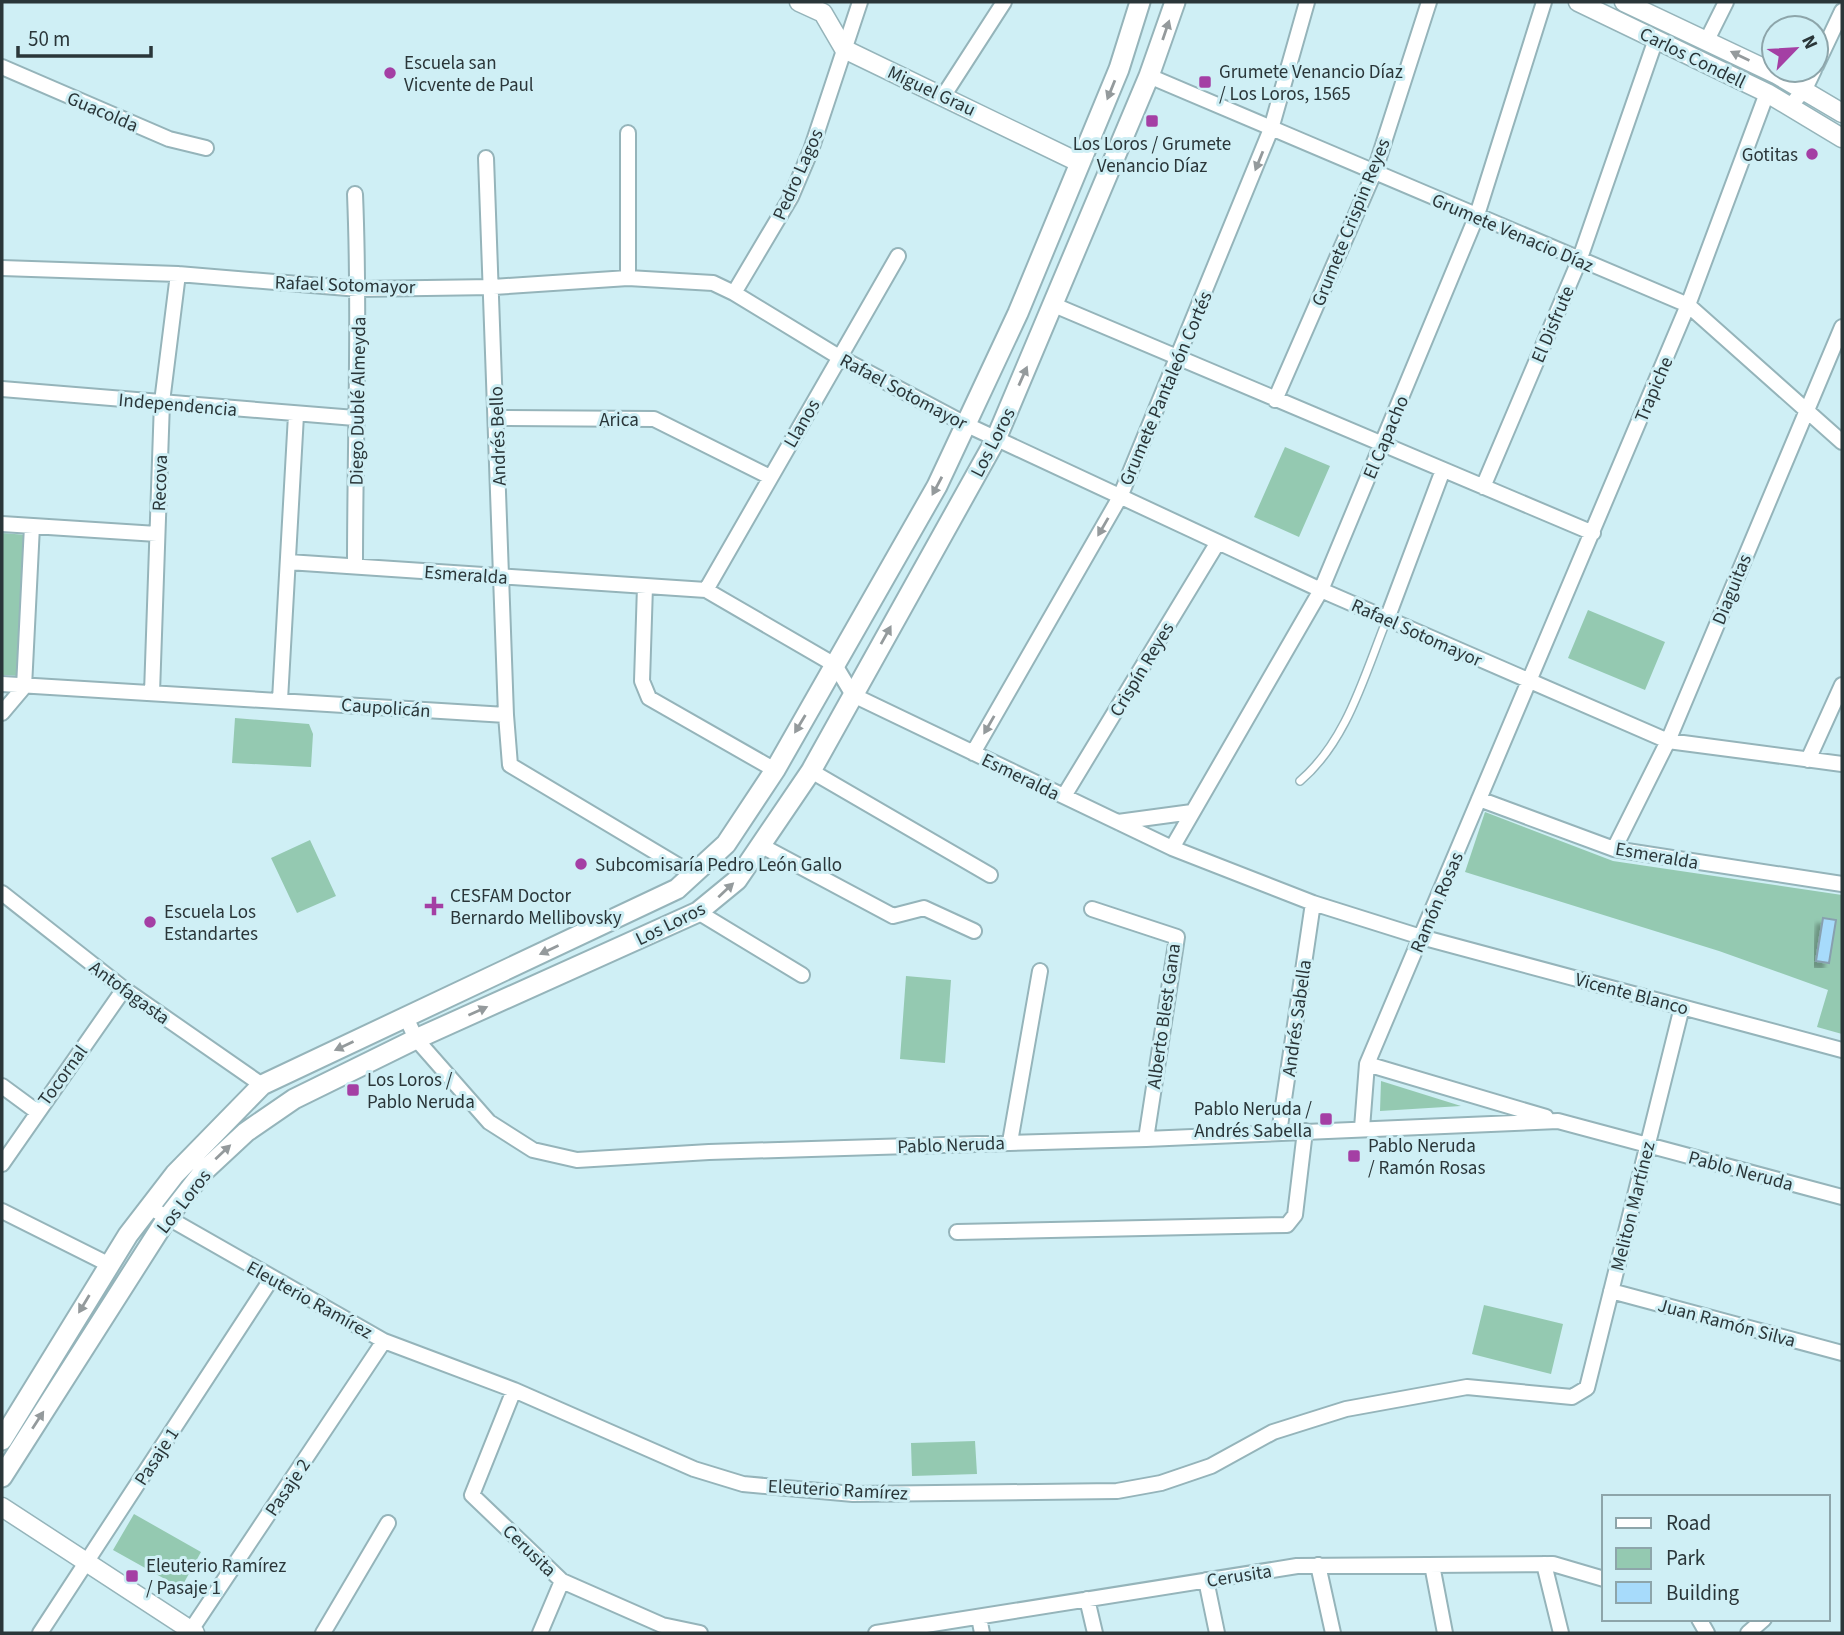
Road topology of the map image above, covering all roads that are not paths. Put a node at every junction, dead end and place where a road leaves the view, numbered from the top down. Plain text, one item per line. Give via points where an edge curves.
1 (799, 2) edge
2 (860, 2) edge
3 (1004, 2) edge
4 (1140, 2) edge
5 (1175, 2) edge
6 (1307, 2) edge
7 (1429, 2) edge
8 (1544, 2) edge
9 (1578, 2) edge
10 (1624, 2) edge
11 (1726, 2) edge
12 (1841, 15) edge
13 (1830, 37) edge
14 (1656, 39) junction
15 (1707, 40) junction
16 (844, 49) junction
17 (2, 68) edge
18 (1149, 76) junction
19 (1807, 84) edge
20 (1805, 89) junction
21 (1767, 93) junction
22 (944, 95) junction
23 (1790, 106) junction
24 (1842, 113) edge
25 (1271, 129) junction
26 (628, 133) dead end
27 (1842, 138) edge
28 (206, 148) dead end
29 (486, 158) dead end
30 (1080, 163) junction
31 (1374, 173) junction
32 (355, 194) dead end
33 (1477, 215) junction
34 (898, 256) dead end
35 (1579, 261) junction
36 (2, 268) edge
37 (178, 274) junction
38 (628, 278) junction
39 (493, 287) junction
40 (359, 289) junction
41 (734, 293) junction
42 (1054, 305) junction
43 (1688, 305) junction
44 (1842, 327) edge
45 (839, 357) junction
46 (1179, 358) junction
47 (2, 389) edge
48 (1275, 400) junction
49 (162, 402) junction
50 (1805, 409) junction
51 (296, 415) junction
52 (355, 418) junction
53 (496, 418) junction
54 (967, 425) junction
55 (996, 439) junction
56 (1842, 442) edge
57 (1382, 445) junction
58 (1443, 470) junction
59 (770, 477) junction
60 (1483, 487) junction
61 (1120, 497) junction
62 (2, 524) edge
63 (32, 526) junction
64 (1593, 533) junction
65 (158, 534) junction
66 (1218, 542) junction
67 (288, 562) junction
68 (355, 566) junction
69 (502, 576) junction
70 (645, 586) junction
71 (706, 590) junction
72 (1321, 590) junction
73 (1387, 619) junction
74 (835, 665) junction
75 (1530, 681) junction
76 (2, 684) edge
77 (1842, 685) edge
78 (24, 687) junction
79 (152, 693) junction
80 (853, 695) junction
81 (280, 700) junction
82 (2, 713) edge
83 (506, 715) junction
84 (1668, 741) junction
85 (973, 752) junction
86 (1808, 760) junction
87 (1842, 764) edge
88 (775, 769) junction
89 (811, 771) junction
90 (1300, 781) dead end
91 (1064, 796) junction
92 (1479, 799) junction
93 (1192, 812) junction
94 (1118, 822) junction
95 (760, 845) junction
96 (1172, 848) junction
97 (1614, 849) junction
98 (694, 875) junction
99 (990, 875) dead end
100 (1842, 884) edge
101 (2, 893) edge
102 (1313, 903) junction
103 (1092, 909) dead end
104 (698, 912) junction
105 (974, 931) dead end
106 (1422, 937) junction
107 (1040, 971) dead end
108 (802, 975) dead end
109 (124, 989) junction
110 (1682, 1007) junction
111 (405, 1017) junction
112 (416, 1039) junction
113 (1842, 1050) edge
114 (1367, 1064) junction
115 (262, 1085) junction
116 (2, 1086) edge
117 (36, 1111) junction
118 (1558, 1121) junction
119 (1362, 1128) junction
120 (1306, 1131) junction
121 (1279, 1133) junction
122 (1146, 1139) junction
123 (1010, 1142) junction
124 (1647, 1145) junction
125 (2, 1164) edge
126 (1842, 1197) edge
127 (149, 1207) junction
128 (2, 1211) edge
129 (167, 1218) junction
130 (957, 1232) dead end
131 (108, 1264) junction
132 (272, 1278) junction
133 (1611, 1291) junction
134 (384, 1340) junction
135 (1842, 1353) edge
136 (514, 1390) junction
137 (1572, 1397) joint
138 (2, 1440) edge
139 (2, 1477) edge
140 (2, 1507) edge
141 (388, 1523) dead end
142 (86, 1562) junction
143 (1544, 1564) junction
144 (1318, 1565) junction
145 (1432, 1565) junction
146 (1602, 1578) edge
147 (1206, 1580) junction
148 (562, 1581) junction
149 (1087, 1599) junction
150 (979, 1617) junction
151 (1762, 1621) edge
152 (660, 1629) edge
153 (192, 1632) edge
154 (40, 1633) edge
155 (323, 1633) edge
156 (540, 1633) edge
157 (699, 1633) edge
158 (876, 1633) edge
159 (982, 1633) edge
160 (1096, 1633) edge
161 (1217, 1633) edge
162 (1333, 1633) edge
163 (1445, 1633) edge
164 (1561, 1633) edge
165 (1748, 1633) edge

1 - 16 street via 823,13
2 - 16 street, Pedro Lagos
3 - 22 street
4 -> 30 main road, Los Loros via 1119,69
18 -> 5 main road, Los Loros
6 - 25 street, Grumete Pantaleón Cortés
7 - 31 street, Grumete Crispin Reyes
8 - 33 street, El Capacho
9 - 14 street, Carlos Condell
10 - 15 street, Carlos Condell
11 - 15 street
12 - 13 street
14 - 21 street, Carlos Condell
14 - 35 street, El Disfrute
20 -> 15 street, Carlos Condell
16 - 22 street, Miguel Grau
16 - 41 street, Pedro Lagos via 791,197
17 - 28 street, Guacolda via 169,139
18 - 25 street, Grumete Venacio Díaz
18 - 42 main road, Los Loros
19 - 20 street
20 - 23 street
20 - 24 street, Carlos Condell
21 - 23 street, Carlos Condell
21 - 43 street, Trapiche
22 - 30 street, Miguel Grau
23 - 27 street, Carlos Condell
25 - 31 street, Grumete Venacio Díaz
25 -> 46 street, Grumete Pantaleón Cortés
26 - 38 street
29 - 39 street, Andrés Bello
30 - 54 main road, Los Loros
31 - 33 street, Grumete Venacio Díaz
31 - 48 street, Grumete Crispin Reyes
32 - 40 street, Diego Dublé Almeyda
33 - 35 street, Grumete Venacio Díaz
33 - 57 street, El Capacho
34 - 45 street, Llanos
35 - 43 street, Grumete Venacio Díaz
35 - 60 street, El Disfrute
36 - 37 street, Rafael Sotomayor
37 - 40 street, Rafael Sotomayor
37 - 49 street, Recova
38 - 39 street, Rafael Sotomayor
38 - 41 street, Rafael Sotomayor via 713,283
39 - 40 street, Rafael Sotomayor
39 - 53 street, Andrés Bello
40 - 52 street, Diego Dublé Almeyda
41 - 45 street, Rafael Sotomayor
42 - 46 street
55 -> 42 main road, Los Loros
43 - 50 street, Grumete Venacio Díaz
43 - 64 street, Trapiche
44 - 50 street, Diaguitas
45 - 54 street, Rafael Sotomayor
45 - 59 street, Llanos
46 - 48 street
46 - 61 street, Grumete Pantaleón Cortés
47 - 49 street, Independencia
48 - 57 street
49 - 51 street, Independencia
49 - 65 street, Recova
50 - 56 street, Grumete Venacio Díaz
50 - 84 street, Diaguitas
51 - 52 street, Independencia
51 - 67 street
52 - 68 street, Diego Dublé Almeyda
53 - 59 street, Arica via 654,419
53 - 69 street, Andrés Bello
54 - 55 street, Rafael Sotomayor
54 -> 74 main road, Los Loros
55 - 61 street, Rafael Sotomayor
80 -> 55 main road, Los Loros
57 - 58 street
57 - 72 street, El Capacho
58 - 60 street
58 - 73 street
59 - 71 street, Llanos
60 - 64 street
61 - 66 street, Rafael Sotomayor
61 -> 85 street, Grumete Pantaleón Cortés
62 - 63 street
63 - 65 street
63 - 78 street
64 - 75 street, Trapiche
65 - 79 street, Recova
66 - 72 street, Rafael Sotomayor
66 - 91 street, Crispín Reyes
67 - 68 street, Esmeralda
67 - 81 street
68 - 69 street, Esmeralda
69 - 70 street, Esmeralda
69 - 83 street, Andrés Bello
70 - 71 street, Esmeralda
70 - 88 street via 642,681 649,698
71 - 74 street, Esmeralda
72 - 73 street, Rafael Sotomayor
72 - 93 street, El Capacho
73 - 75 street, Rafael Sotomayor
73 - 90 lane via 1340,732 1322,762
74 - 80 street, Esmeralda
74 -> 88 main road, Los Loros
75 - 84 street, Rafael Sotomayor
75 - 92 street, Ramón Rosas
76 - 78 street, Caupolicán
77 - 86 street
78 - 79 street, Caupolicán
78 - 82 street
79 - 81 street, Caupolicán
80 - 85 street, Esmeralda
80 - 89 main road, Los Loros
81 - 83 street, Caupolicán
83 - 98 street via 510,765
84 - 86 street, Rafael Sotomayor
84 - 97 street, Diaguitas
85 - 91 street, Esmeralda
86 - 87 street, Rafael Sotomayor
88 - 98 main road, Los Loros via 726,844
89 - 95 main road, Los Loros
89 - 99 street
91 - 94 street, Esmeralda
92 - 97 street, Esmeralda
92 - 106 street, Ramón Rosas
93 - 94 street
93 - 96 street, El Capacho
94 - 96 street, Esmeralda
104 -> 95 main road, Los Loros via 737,880
95 - 105 street via 893,916 924,908
96 - 102 street, Esmeralda
97 - 100 street, Esmeralda
98 -> 111 main road, Los Loros via 677,889
101 - 109 street, Antofagasta
102 - 106 street, Esmeralda
102 - 121 street, Andrés Sabella
103 - 122 street, Alberto Blest Gana via 1177,937
104 - 108 street
112 -> 104 main road, Los Loros
106 - 110 street, Vicente Blanco
106 - 114 street, Ramón Rosas
107 - 123 street
109 - 115 street, Antofagasta
109 - 117 street, Tocornal
110 - 113 street, Vicente Blanco
110 - 124 street, Meliton Martínez
111 - 112 street, Pablo Neruda
111 -> 115 main road, Los Loros
112 - 123 street, Pablo Neruda via 489,1122 533,1150 577,1160
129 -> 112 main road, Los Loros via 210,1165 269,1115
114 - 118 street, Pablo Neruda
114 - 119 street, Ramón Rosas
115 - 127 main road, Los Loros via 203,1143
116 - 117 street
117 - 125 street, Tocornal
118 - 119 street, Pablo Neruda
118 - 124 street, Pablo Neruda
119 - 120 street, Pablo Neruda
120 - 121 street, Pablo Neruda
120 - 130 street via 1295,1215 1287,1226
121 - 122 street, Pablo Neruda
122 - 123 street, Pablo Neruda
124 - 126 street, Pablo Neruda
124 - 133 street, Meliton Martínez
127 - 129 street, Eleuterio Ramírez
127 - 131 main road, Los Loros
128 - 131 street
129 - 132 street, Eleuterio Ramírez
139 -> 129 main road, Los Loros
131 -> 138 main road, Los Loros
132 - 134 street, Eleuterio Ramírez
132 - 142 street, Pasaje 1
133 - 135 street, Juan Ramón Silva
133 - 137 street, Meliton Martínez via 1587,1388
134 - 136 street, Eleuterio Ramírez
134 - 153 street, Pasaje 2
136 - 137 street, Eleuterio Ramírez via 694,1469 743,1484 853,1494 1117,1491 1161,1483 1211,1466 1273,1433 1346,1409 1468,1387
136 - 148 street, Cerusita via 472,1495
140 - 142 street
141 - 155 street
142 - 153 street
142 - 154 street, Pasaje 1
143 - 145 street, Cerusita
143 - 146 street, Cerusita
143 - 164 street
144 - 145 street, Cerusita
144 - 147 street, Cerusita
144 - 162 street
145 - 163 street
147 - 149 street, Cerusita
147 - 161 street
148 - 152 street, Cerusita
148 - 156 street
149 - 150 street, Cerusita
149 - 160 street
150 - 158 street, Cerusita
150 - 159 street
151 - 165 street
152 - 157 street, Cerusita

